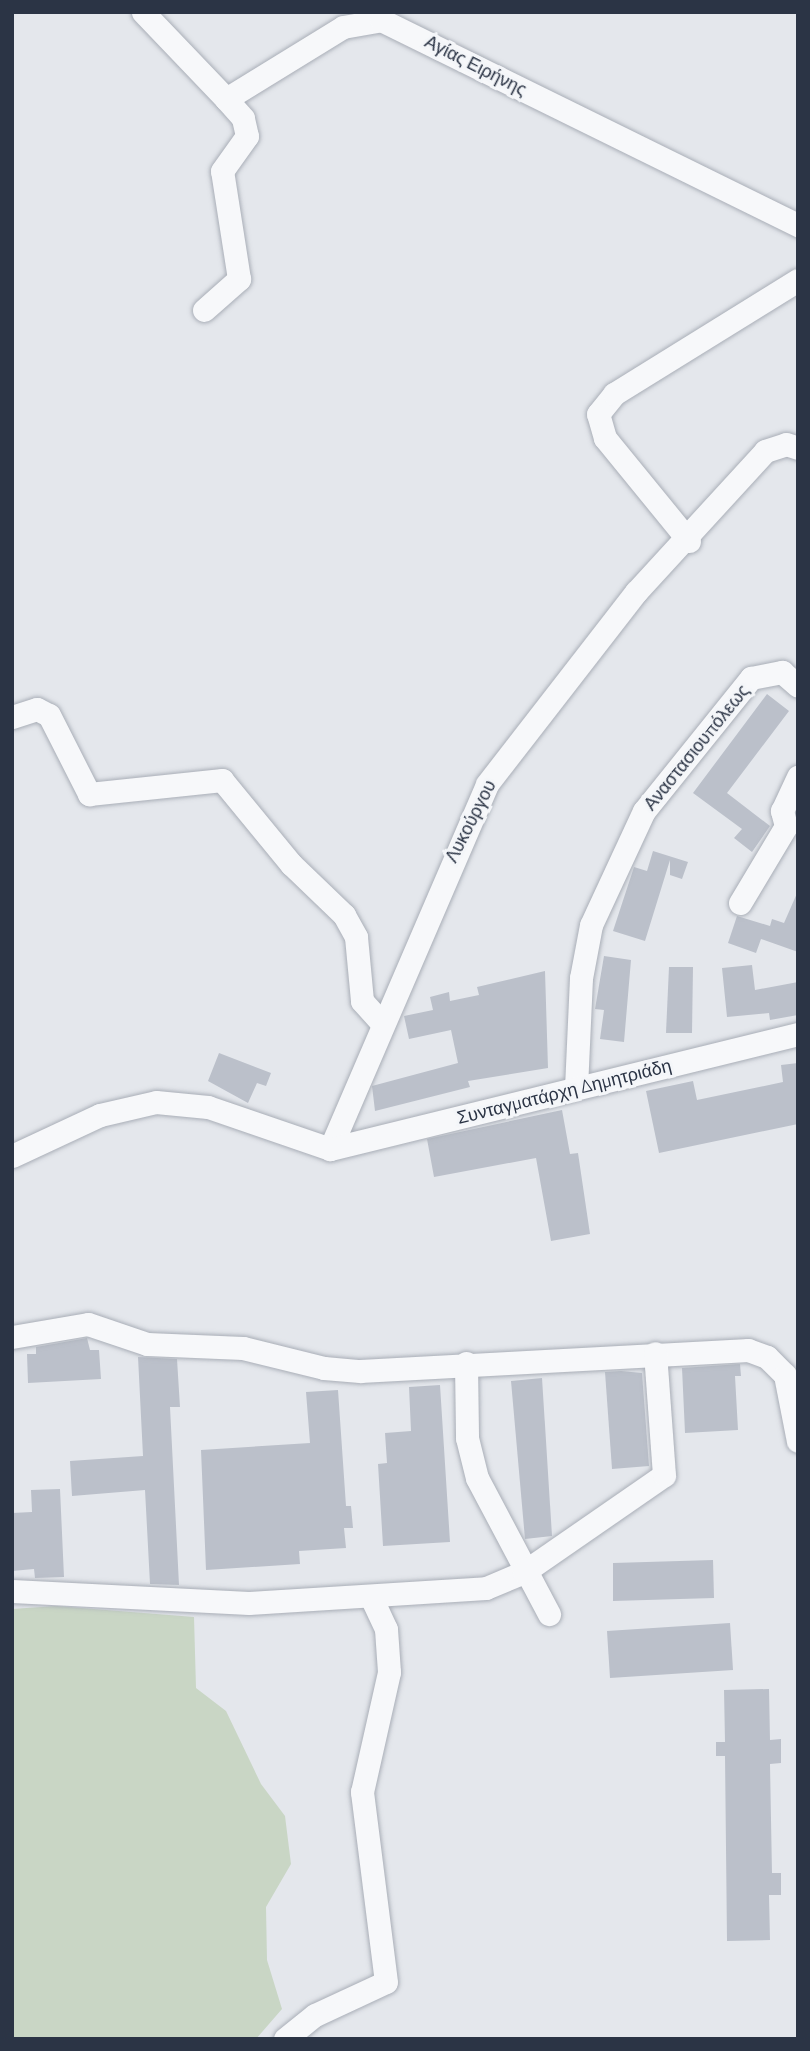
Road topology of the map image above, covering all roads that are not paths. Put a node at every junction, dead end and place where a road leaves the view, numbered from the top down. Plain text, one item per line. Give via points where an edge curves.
1 (150, 15) edge
2 (226, 99) junction
3 (798, 225) edge
4 (798, 280) edge
5 (204, 310) dead end
6 (798, 448) edge
7 (689, 541) junction
8 (790, 679) edge
9 (12, 717) edge
10 (798, 778) edge
11 (740, 903) dead end
12 (382, 1023) junction
13 (798, 1034) edge
14 (576, 1088) junction
15 (330, 1149) junction
16 (12, 1156) edge
17 (12, 1337) edge
18 (654, 1353) junction
19 (466, 1363) junction
20 (798, 1441) edge
21 (524, 1572) junction
22 (12, 1591) edge
23 (371, 1597) junction
24 (549, 1614) dead end
25 (285, 2039) edge

1 - 2 street
2 - 3 street, Αγίας Ειρήνης via 343,27 382,20
2 - 5 street via 243,118 247,136 222,171 239,279
4 - 7 street via 604,402 599,428 605,438
6 - 7 street, Λυκούργου via 786,444 765,451
7 - 12 street, Λυκούργου via 636,592 486,784
8 - 14 street, Αναστασιουπόλεως via 751,678 644,811 591,925 581,978
9 - 12 street via 37,709 49,715 89,794 222,780 291,864 344,915 356,937 362,1001
10 - 11 street via 782,811 786,827
12 - 15 street, Λυκούργου
13 - 14 street, Συνταγματάρχη Δημητριάδη
14 - 15 street, Συνταγματάρχη Δημητριάδη
15 - 16 street via 208,1107 156,1102 100,1115
17 - 19 street via 88,1324 147,1344 243,1348 324,1368
18 - 19 street
18 - 20 street via 737,1350 767,1357 785,1375
18 - 21 street via 664,1475
19 - 21 street via 467,1438 477,1478
21 - 23 street via 486,1588
21 - 24 street
22 - 23 street via 249,1603
23 - 25 street via 386,1629 389,1672 362,1792 386,1982 315,2015

